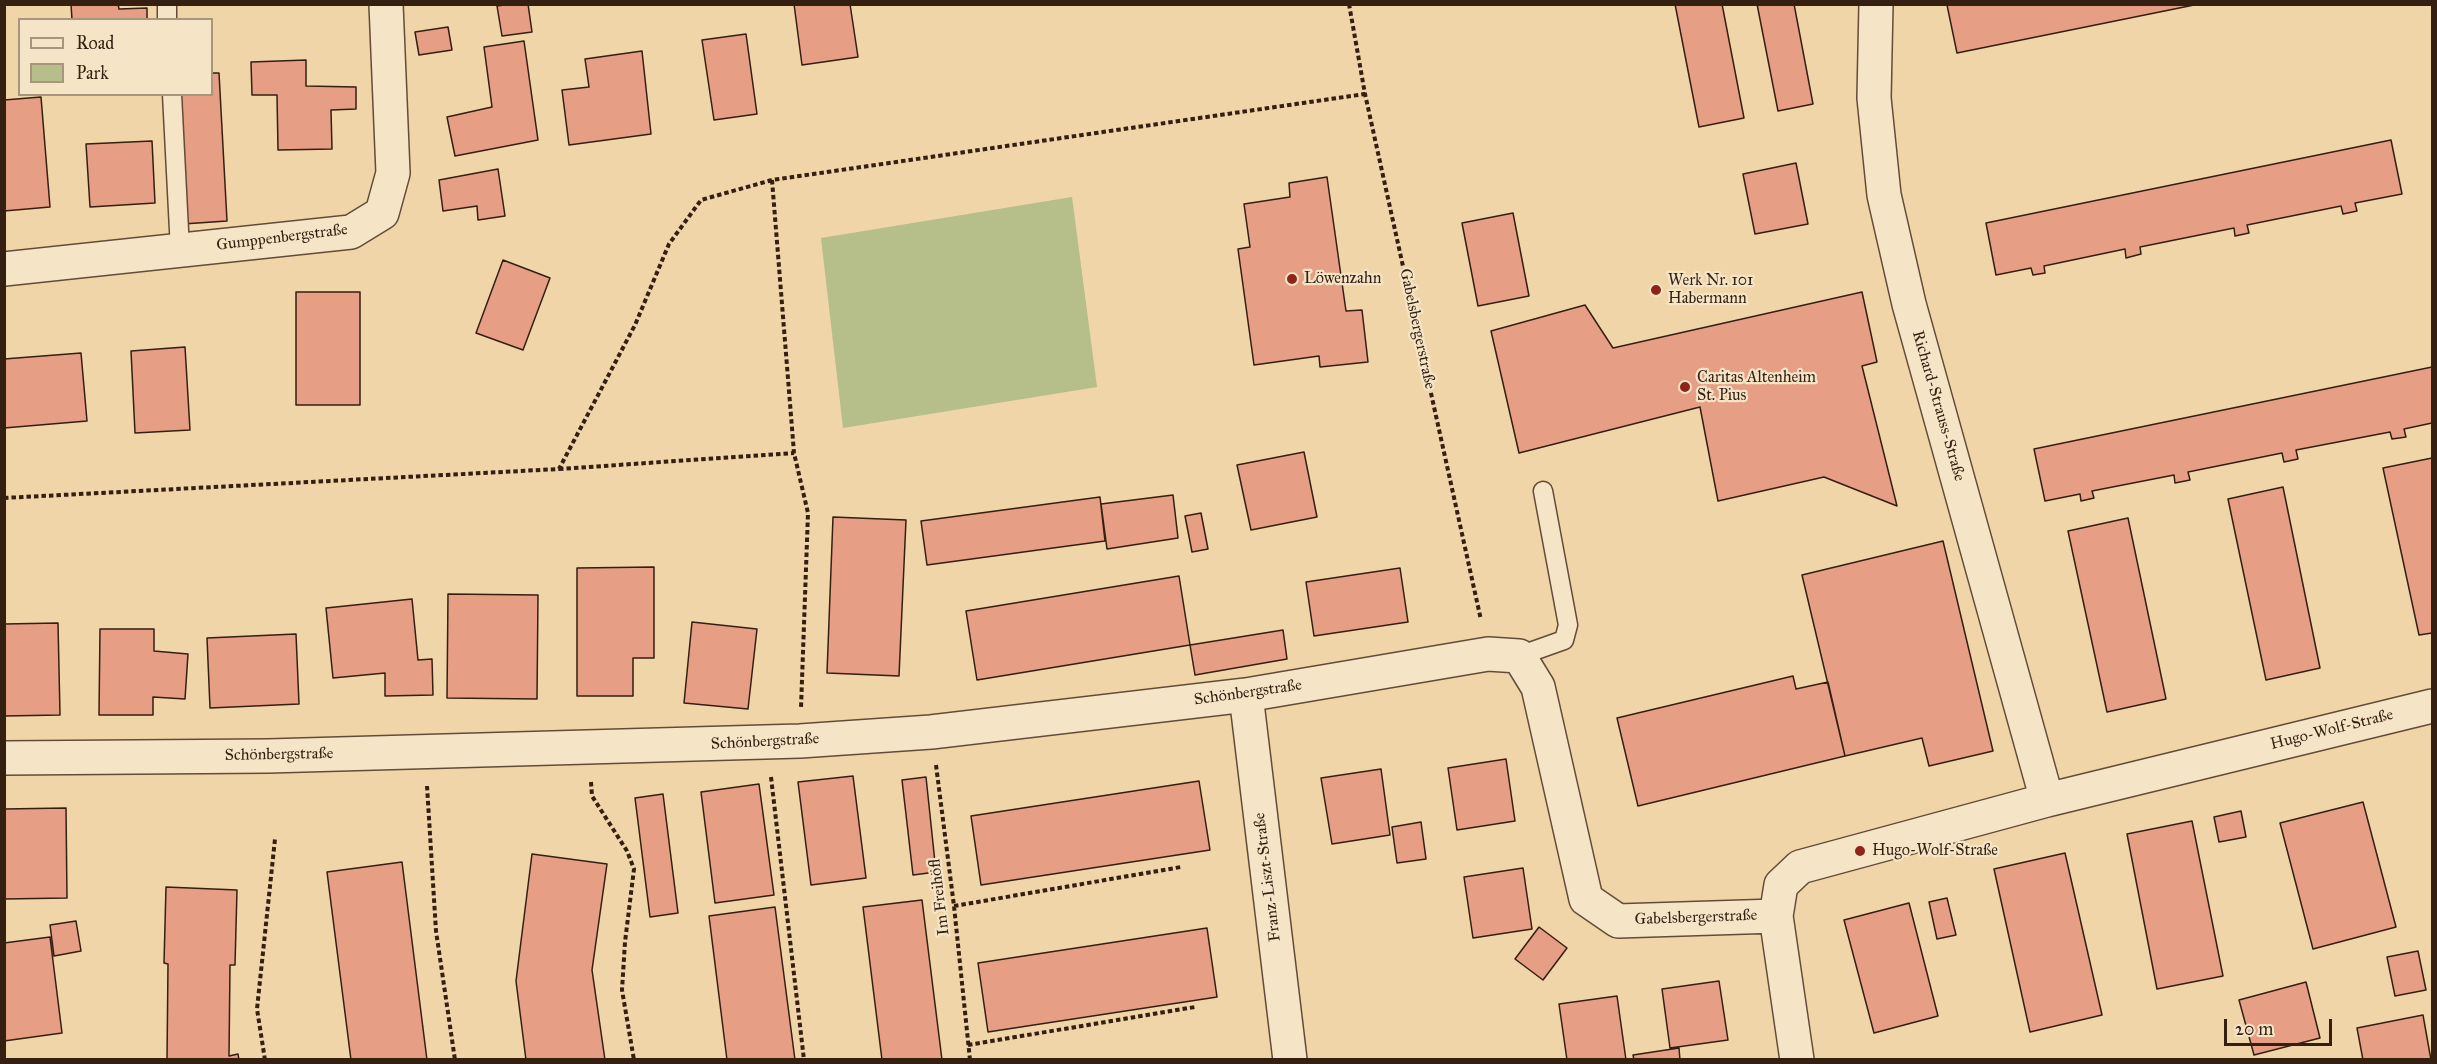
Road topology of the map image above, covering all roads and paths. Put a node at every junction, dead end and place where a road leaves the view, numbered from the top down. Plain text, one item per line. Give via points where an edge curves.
1 (386, 4) edge
2 (1349, 4) edge
3 (1876, 4) edge
4 (1365, 94) junction
5 (172, 96) edge
6 (772, 180) junction
7 (180, 250) junction
8 (4, 269) edge
9 (794, 453) junction
10 (559, 469) junction
11 (1543, 491) dead end
12 (4, 498) edge
13 (1504, 655) junction
14 (1246, 695) junction
15 (2433, 706) edge
16 (931, 732) junction
17 (800, 741) junction
18 (767, 743) junction
19 (590, 747) junction
20 (424, 751) junction
21 (4, 758) edge
22 (2047, 800) junction
23 (275, 839) dead end
24 (1181, 867) dead end
25 (954, 906) junction
26 (1776, 916) junction
27 (1195, 1007) dead end
28 (968, 1046) junction
29 (265, 1059) edge
30 (454, 1059) edge
31 (634, 1059) edge
32 (804, 1059) edge
33 (970, 1059) edge
34 (1290, 1059) edge
35 (1797, 1059) edge

1 - 7 street, Gumppenbergstraße via 393,173 382,213 351,232
2 - 4 path, Gabelsbergerstraße
3 - 22 street, Richard-Strauss-Straße via 1874,98 1884,195 1909,304
4 - 6 path
4 - 13 path, Gabelsbergerstraße
5 - 7 lane
6 - 9 path
6 - 10 path via 701,200 669,244 635,325
7 - 8 street, Gumppenbergstraße
9 - 10 path
9 - 17 path via 808,513
10 - 12 path
11 - 13 lane via 1568,625 1564,640
13 - 14 street, Schönbergstraße
13 - 26 street, Gabelsbergerstraße via 1538,687 1586,899 1618,921
14 - 16 street, Schönbergstraße
14 - 34 street, Franz-Liszt-Straße
15 - 22 street, Hugo-Wolf-Straße
16 - 17 street, Schönbergstraße
16 - 25 path, Im Freihöfl
17 - 18 street, Schönbergstraße
18 - 19 street, Schönbergstraße
18 - 32 path
19 - 20 street, Schönbergstraße
19 - 31 path via 592,796 634,869 622,990
20 - 21 street, Schönbergstraße
20 - 30 path via 436,931
22 - 26 street, Hugo-Wolf-Straße via 1800,867 1781,885
23 - 29 path via 257,1009
24 - 25 path
25 - 28 path, Im Freihöfl
26 - 35 street, Gabelsbergerstraße
27 - 28 path
28 - 33 path, Im Freihöfl

